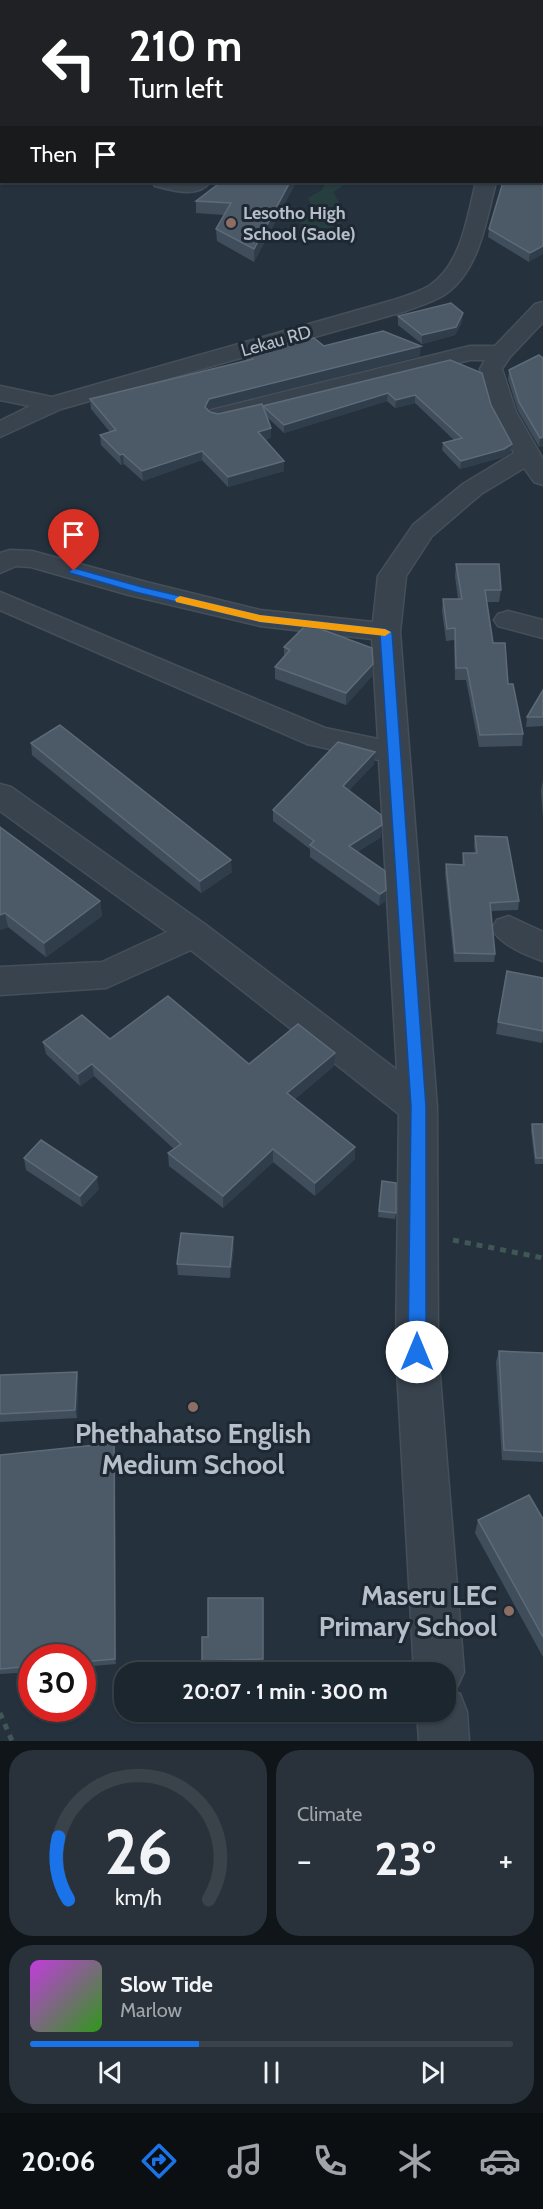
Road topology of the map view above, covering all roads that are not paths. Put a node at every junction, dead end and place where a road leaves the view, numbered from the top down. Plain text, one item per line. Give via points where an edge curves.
1 (168, 183) edge
2 (199, 183) edge
3 (486, 183) edge
4 (543, 309) edge
5 (501, 353) junction
6 (0, 393) edge
7 (53, 404) junction
8 (219, 415) edge
9 (0, 430) edge
10 (535, 466) edge
11 (0, 565) edge
12 (0, 600) edge
13 (508, 620) dead end
14 (543, 629) edge
15 (386, 632) junction
16 (395, 753) junction
17 (0, 795) edge
18 (510, 929) dead end
19 (194, 934) junction
20 (543, 948) edge
21 (0, 981) edge
22 (418, 1107) junction
23 (438, 1662) edge
24 (443, 1722) edge
25 (444, 1741) edge

1 - 2 street via 190,187
3 - 7 street, Lekau RD via 464,261 441,287 427,296
4 - 5 street
5 - 8 street via 470,353
5 - 10 street via 491,369 496,394
6 - 7 street
7 - 9 street, Lekau RD
10 - 15 street via 472,489 422,531 392,576
11 - 15 street via 10,558 32,559 260,618
12 - 16 street via 318,737
13 - 14 street
15 - 16 street
16 - 22 street
17 - 19 street
18 - 20 street
19 - 21 street via 106,975
19 - 22 street
22 - 23 street via 417,1352
24 - 25 street

